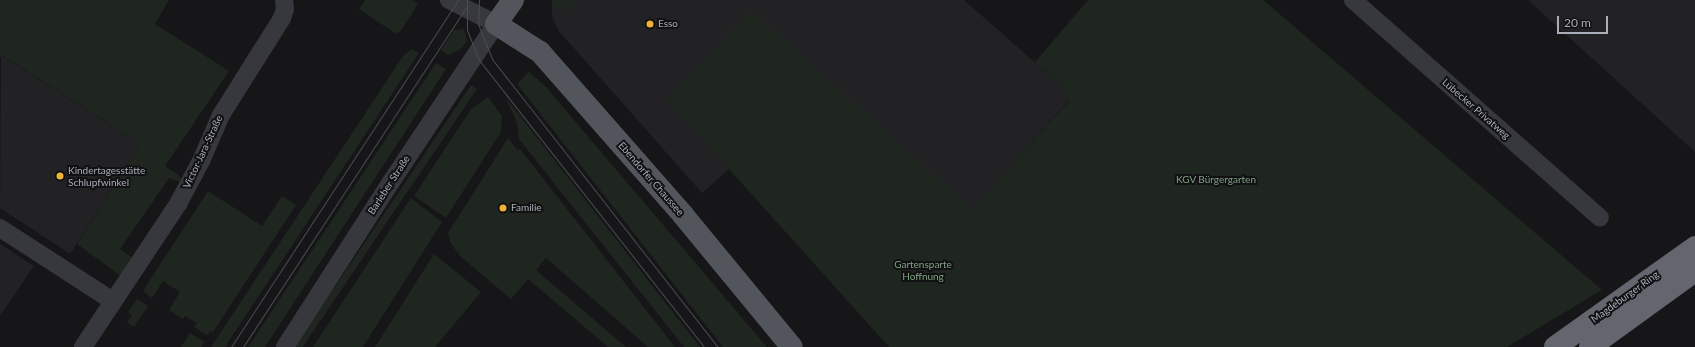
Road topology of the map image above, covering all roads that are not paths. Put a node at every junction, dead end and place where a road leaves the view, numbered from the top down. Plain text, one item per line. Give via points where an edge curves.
1 (284, 0) edge
2 (449, 0) edge
3 (513, 0) edge
4 (1353, 0) edge
5 (496, 24) junction
6 (1600, 218) dead end
7 (0, 228) edge
8 (1695, 247) edge
9 (1695, 271) edge
10 (113, 301) junction
11 (1634, 316) junction
12 (83, 347) edge
13 (285, 347) edge
14 (792, 347) edge
15 (1555, 347) edge
16 (1590, 347) edge
17 (1612, 347) edge

1 - 10 street, Victor-Jara-Straße via 282,18 220,115 193,176 161,231
2 - 5 street
3 - 5 main road
4 - 6 street, Lübecker Privatweg
5 - 13 street, Barleber Straße
5 - 14 main road, Ebendorfer Chaussee via 540,52 683,215
7 - 10 street
8 - 15 highway, Magdeburger Ring
9 - 11 highway, Magdeburger Ring
10 - 12 street, Victor-Jara-Straße
11 - 16 highway, Magdeburger Ring
11 - 17 highway via 1622,340

